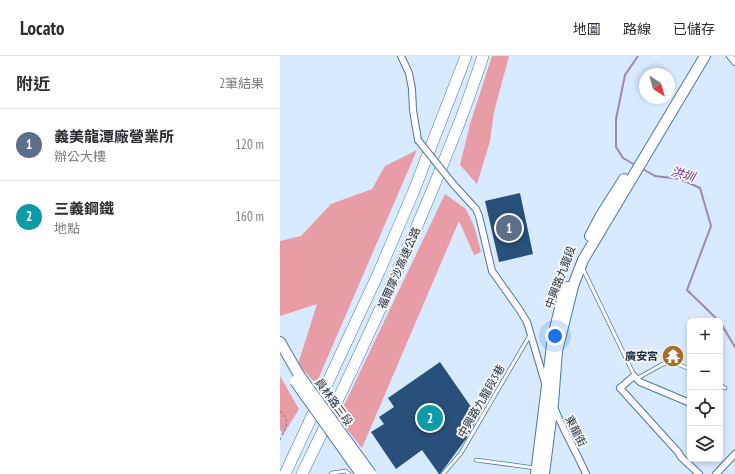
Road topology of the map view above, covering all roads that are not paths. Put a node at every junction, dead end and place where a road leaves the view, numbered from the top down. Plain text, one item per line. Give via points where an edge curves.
1 (401, 56) edge
2 (466, 56) edge
3 (483, 56) edge
4 (697, 56) edge
5 (705, 56) edge
6 (730, 56) edge
7 (735, 62) edge
8 (641, 157) junction
9 (580, 263) junction
10 (531, 334) junction
11 (280, 342) edge
12 (280, 356) edge
13 (687, 368) edge
14 (297, 378) junction
15 (636, 379) junction
16 (550, 396) junction
17 (687, 402) edge
18 (735, 454) edge
19 (476, 460) dead end
20 (539, 472) edge
21 (285, 474) edge
22 (302, 474) edge
23 (331, 474) edge
24 (349, 474) edge
25 (361, 474) edge
26 (371, 474) edge
27 (443, 474) edge
28 (586, 474) edge
29 (700, 474) edge
30 (716, 474) edge

1 - 10 street, 東龍街, bridge via 409,73 418,140 476,209 492,271 519,309
2 - 21 highway, 福爾摩沙高速公路 via 398,229
3 - 22 highway, 福爾摩沙高速公路 via 455,135 418,226
4 - 8 main road
5 - 8 main road
6 - 7 street
8 - 9 main road, 中興路九龍段 via 600,217
9 - 15 lane
9 - 16 main road, 中興路九龍段 via 557,352
9 - 16 main road, 中興路九龍段 via 562,300 553,337
10 - 16 street, 東龍街
10 - 27 lane, 中興路九龍段3巷 via 461,454
11 - 14 main road, 員林路三段
12 - 14 main road, 員林路三段
13 - 15 lane via 672,362 663,364
14 - 25 main road, 員林路三段, bridge
14 - 26 main road, 員林路三段, bridge
15 - 17 street
15 - 29 street via 634,376 620,388 681,457
16 - 20 main road, 中興路九龍段
16 - 20 main road, 中興路九龍段
16 - 28 street, 東龍街 via 560,423
18 - 30 street
19 - 20 lane
23 - 24 lane via 346,471

